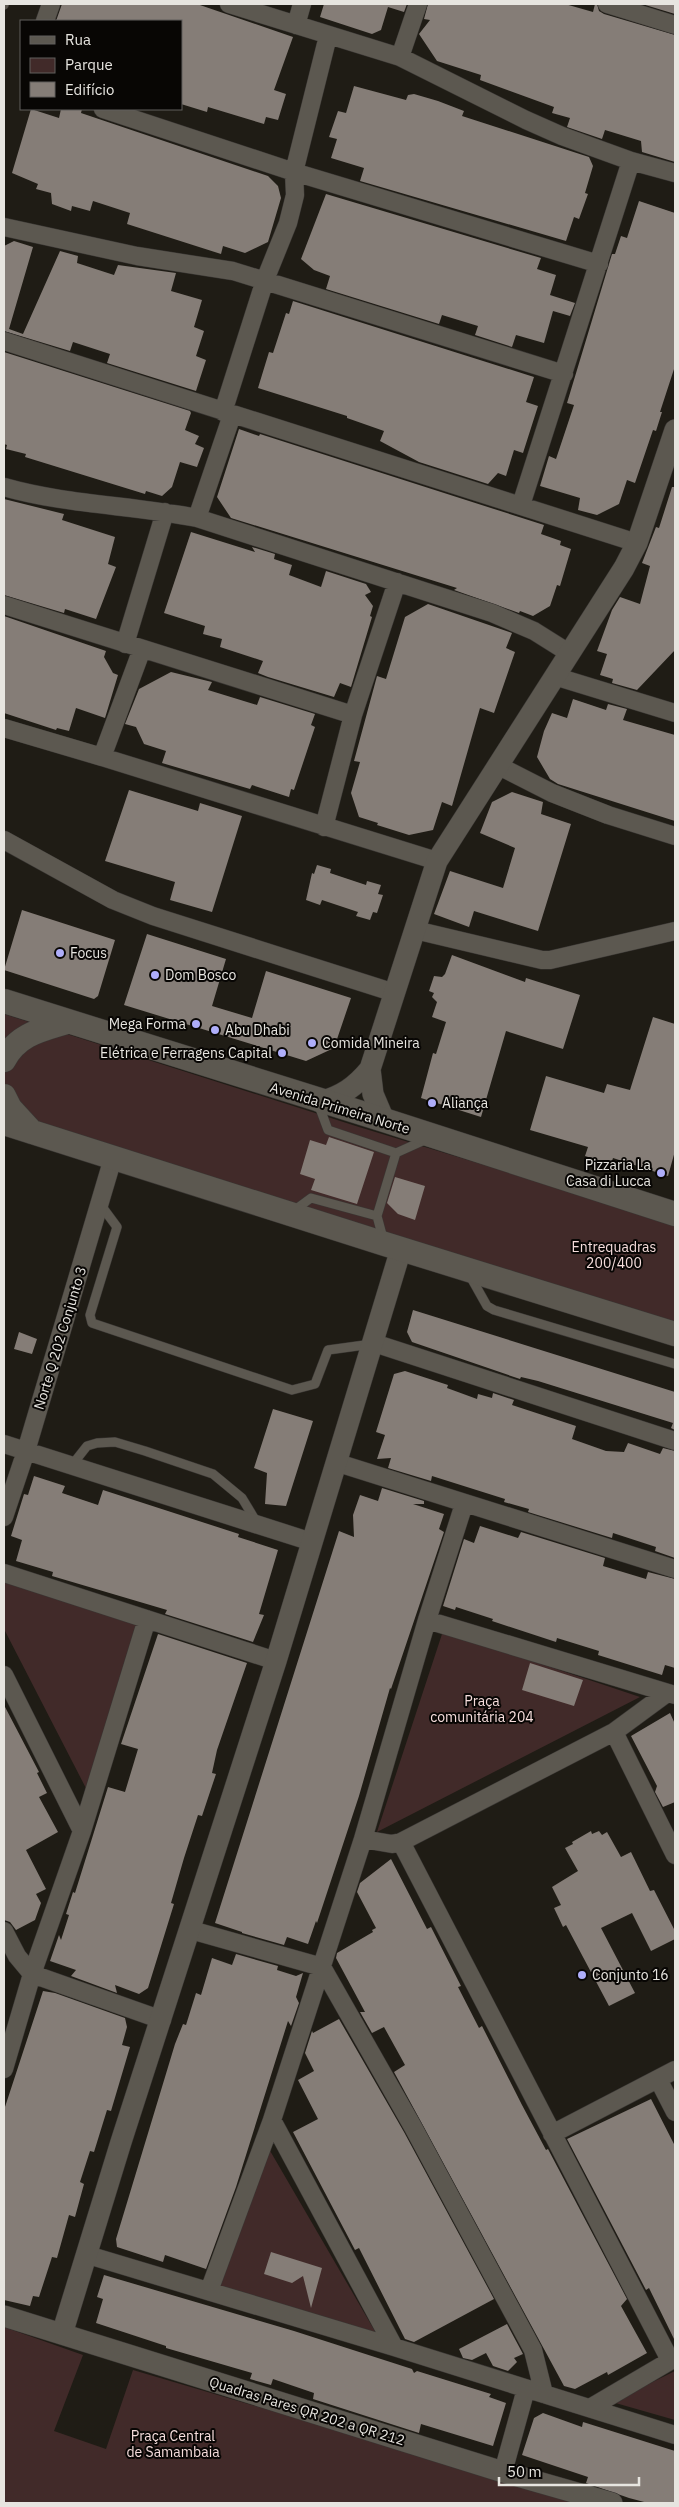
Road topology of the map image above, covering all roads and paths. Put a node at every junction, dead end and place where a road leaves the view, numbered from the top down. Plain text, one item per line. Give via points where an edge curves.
1 (51, 4) edge
2 (228, 4) edge
3 (302, 4) edge
4 (418, 4) edge
5 (607, 4) edge
6 (46, 20) edge
7 (296, 25) junction
8 (675, 25) edge
9 (328, 36) junction
10 (400, 57) junction
11 (106, 110) edge
12 (631, 162) junction
13 (294, 172) junction
14 (675, 173) edge
15 (4, 227) edge
16 (599, 264) junction
17 (265, 280) junction
18 (4, 341) edge
19 (564, 374) junction
20 (227, 414) junction
21 (675, 430) edge
22 (4, 487) edge
23 (521, 505) junction
24 (165, 512) junction
25 (197, 518) junction
26 (637, 543) junction
27 (397, 582) junction
28 (4, 605) edge
29 (134, 647) junction
30 (569, 653) junction
31 (554, 676) junction
32 (675, 713) edge
33 (353, 715) junction
34 (4, 728) edge
35 (102, 757) junction
36 (499, 766) junction
37 (324, 826) junction
38 (675, 836) edge
39 (4, 840) edge
40 (437, 861) junction
41 (415, 930) junction
42 (675, 931) edge
43 (395, 992) junction
44 (4, 1001) edge
45 (67, 1022) junction
46 (4, 1060) edge
47 (370, 1069) junction
48 (4, 1096) edge
49 (318, 1101) junction
50 (384, 1120) junction
51 (4, 1123) edge
52 (33, 1132) junction
53 (432, 1137) junction
54 (396, 1153) junction
55 (113, 1158) junction
56 (100, 1204) junction
57 (290, 1213) junction
58 (675, 1214) edge
59 (377, 1216) junction
60 (393, 1247) junction
61 (466, 1270) junction
62 (675, 1334) edge
63 (374, 1343) junction
64 (675, 1364) edge
65 (675, 1441) edge
66 (4, 1444) edge
67 (26, 1451) junction
68 (338, 1463) junction
69 (72, 1465) junction
70 (464, 1504) junction
71 (4, 1517) edge
72 (257, 1523) junction
73 (312, 1542) junction
74 (675, 1569) edge
75 (4, 1573) edge
76 (147, 1619) junction
77 (427, 1620) junction
78 (276, 1662) junction
79 (4, 1675) edge
80 (671, 1694) edge
81 (614, 1732) junction
82 (82, 1831) junction
83 (363, 1839) junction
84 (401, 1842) junction
85 (675, 1855) edge
86 (191, 1930) junction
87 (4, 1931) edge
88 (322, 1967) junction
89 (32, 1974) junction
90 (162, 2020) junction
91 (4, 2069) edge
92 (675, 2070) edge
93 (658, 2079) junction
94 (675, 2112) edge
95 (272, 2120) junction
96 (552, 2134) junction
97 (88, 2255) junction
98 (209, 2291) junction
99 (4, 2316) edge
100 (62, 2334) junction
101 (394, 2347) junction
102 (673, 2359) edge
103 (526, 2389) junction
104 (544, 2394) junction
105 (590, 2408) junction
106 (675, 2435) edge
107 (503, 2472) junction
108 (612, 2503) edge

1 - 6 street
2 - 7 street
3 - 7 street
4 - 10 street
5 - 8 street
7 - 9 street
9 - 10 street
9 - 13 street
10 - 12 street via 526,120
11 - 13 street
12 - 14 street
12 - 16 street
13 - 16 street
13 - 17 street via 295,195 288,223
15 - 17 street via 83,246 233,271
16 - 19 street
17 - 19 street
17 - 20 street
18 - 20 street
19 - 23 street
20 - 23 street
20 - 25 street
21 - 26 street
22 - 24 street via 66,501
23 - 26 street
24 - 25 street
24 - 29 street
25 - 27 street
26 - 30 street
27 - 30 street via 492,613 534,631
27 - 33 street
28 - 29 street
29 - 33 street
29 - 35 street
30 - 31 street
31 - 32 street
31 - 36 street
33 - 37 street
34 - 35 street
35 - 37 street
36 - 38 street via 552,793
36 - 40 street
37 - 40 street
39 - 43 street via 113,900 153,916
40 - 41 street
41 - 42 street via 542,960
41 - 43 street
43 - 47 street
44 - 45 main road, Avenida Primeira Norte
45 - 46 main road via 20,1039
45 - 49 main road, Avenida Primeira Norte
47 - 49 street via 346,1093
47 - 50 street via 373,1094
48 - 52 main road via 10,1108
49 - 50 main road, Avenida Primeira Norte
49 - 54 lane via 328,1130
50 - 53 main road, Avenida Primeira Norte
51 - 52 main road
52 - 55 main road
53 - 54 lane
53 - 58 main road, Avenida Primeira Norte
54 - 59 lane
55 - 56 street, Norte Q 202 Conjunto 3
55 - 57 main road
56 - 63 lane via 117,1227 90,1315 92,1323 292,1390 315,1384 328,1350
56 - 67 street, Norte Q 202 Conjunto 3
57 - 59 lane via 311,1198
57 - 60 main road
59 - 60 lane
60 - 61 main road
60 - 63 street
61 - 62 main road
61 - 64 lane via 481,1298 494,1310
63 - 65 street
63 - 68 street
66 - 67 street
67 - 69 street
67 - 71 street, Norte Q 202 Conjunto 3
68 - 70 street
68 - 73 street
69 - 72 street
69 - 72 lane via 87,1446 97,1443 115,1442 171,1459 213,1474 230,1486 242,1498
70 - 74 street
70 - 77 street
72 - 73 street
73 - 78 street
75 - 76 street
76 - 78 street
76 - 82 street
77 - 80 street
77 - 83 street
78 - 86 street
79 - 82 street
80 - 81 street
81 - 84 street
81 - 85 street
82 - 89 street
83 - 84 street via 392,1844
83 - 88 street
84 - 96 street
86 - 88 street
86 - 90 street
87 - 89 street via 17,1956
88 - 95 street
88 - 104 street via 533,2350
89 - 90 street
89 - 91 street
90 - 97 street
92 - 93 street
93 - 94 street
93 - 96 street
95 - 98 street
95 - 101 street
96 - 102 street
97 - 98 street
97 - 100 street
98 - 101 street
99 - 100 street, Quadras Pares QR 202 a QR 212
100 - 107 street, Quadras Pares QR 202 a QR 212
101 - 103 street
102 - 105 street
103 - 104 street
103 - 107 street
104 - 105 street
105 - 106 street
107 - 108 street, Quadras Pares QR 202 a QR 212

